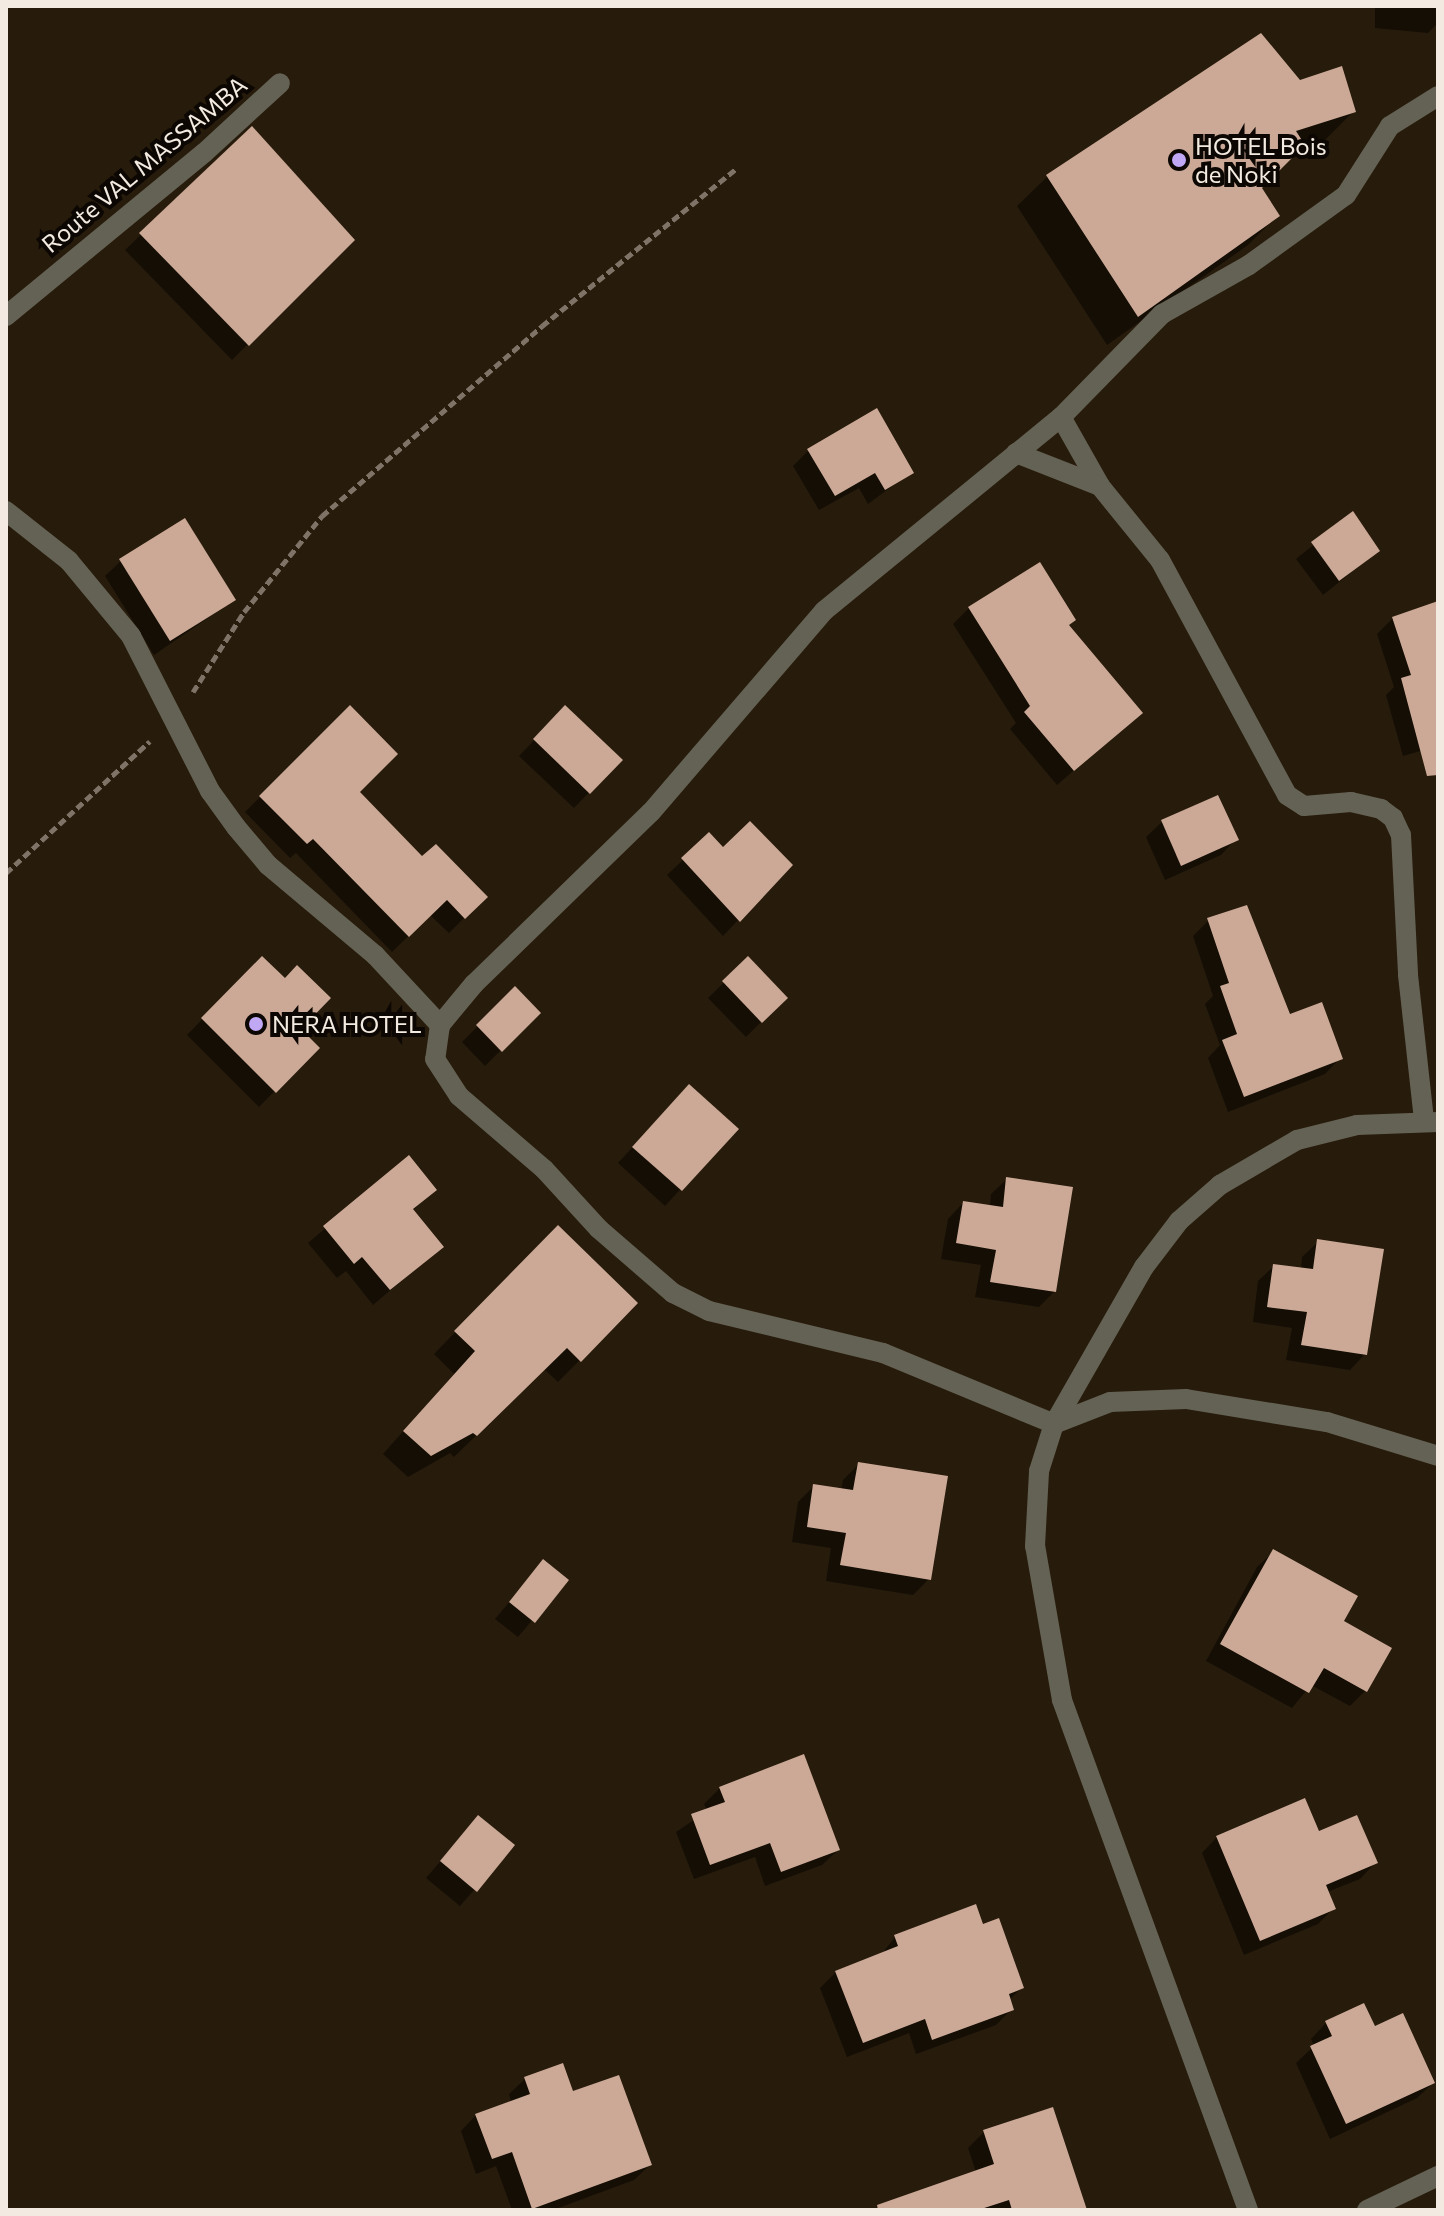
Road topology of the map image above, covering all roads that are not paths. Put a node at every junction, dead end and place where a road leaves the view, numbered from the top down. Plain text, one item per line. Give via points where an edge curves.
1 (280, 83) dead end
2 (1438, 96) edge
3 (6, 316) edge
4 (1061, 417) junction
5 (1016, 453) junction
6 (1100, 486) junction
7 (6, 511) edge
8 (440, 1025) junction
9 (1431, 1122) edge
10 (1054, 1424) junction
11 (1438, 1456) edge
12 (1438, 2176) edge
13 (1248, 2210) edge
14 (1367, 2210) edge

1 - 3 street, Route VAL MASSAMBA via 204,153
2 - 4 street via 1390,126 1346,195 1249,265 1162,314
4 - 5 street
4 - 6 street
5 - 6 street
5 - 8 street via 824,611 651,812 582,874
6 - 9 street via 1160,560 1287,795 1304,806 1351,802 1381,809 1393,818 1401,835 1408,975
7 - 8 street via 69,561 131,636 210,791 268,865 375,955
8 - 10 street via 435,1059 459,1096 673,1293 709,1311 883,1353
9 - 10 street via 1357,1125 1297,1140 1220,1185 1179,1221 1144,1267
10 - 11 street via 1110,1402 1186,1399 1327,1422
10 - 13 street via 1039,1471 1035,1546 1062,1700
12 - 14 street

